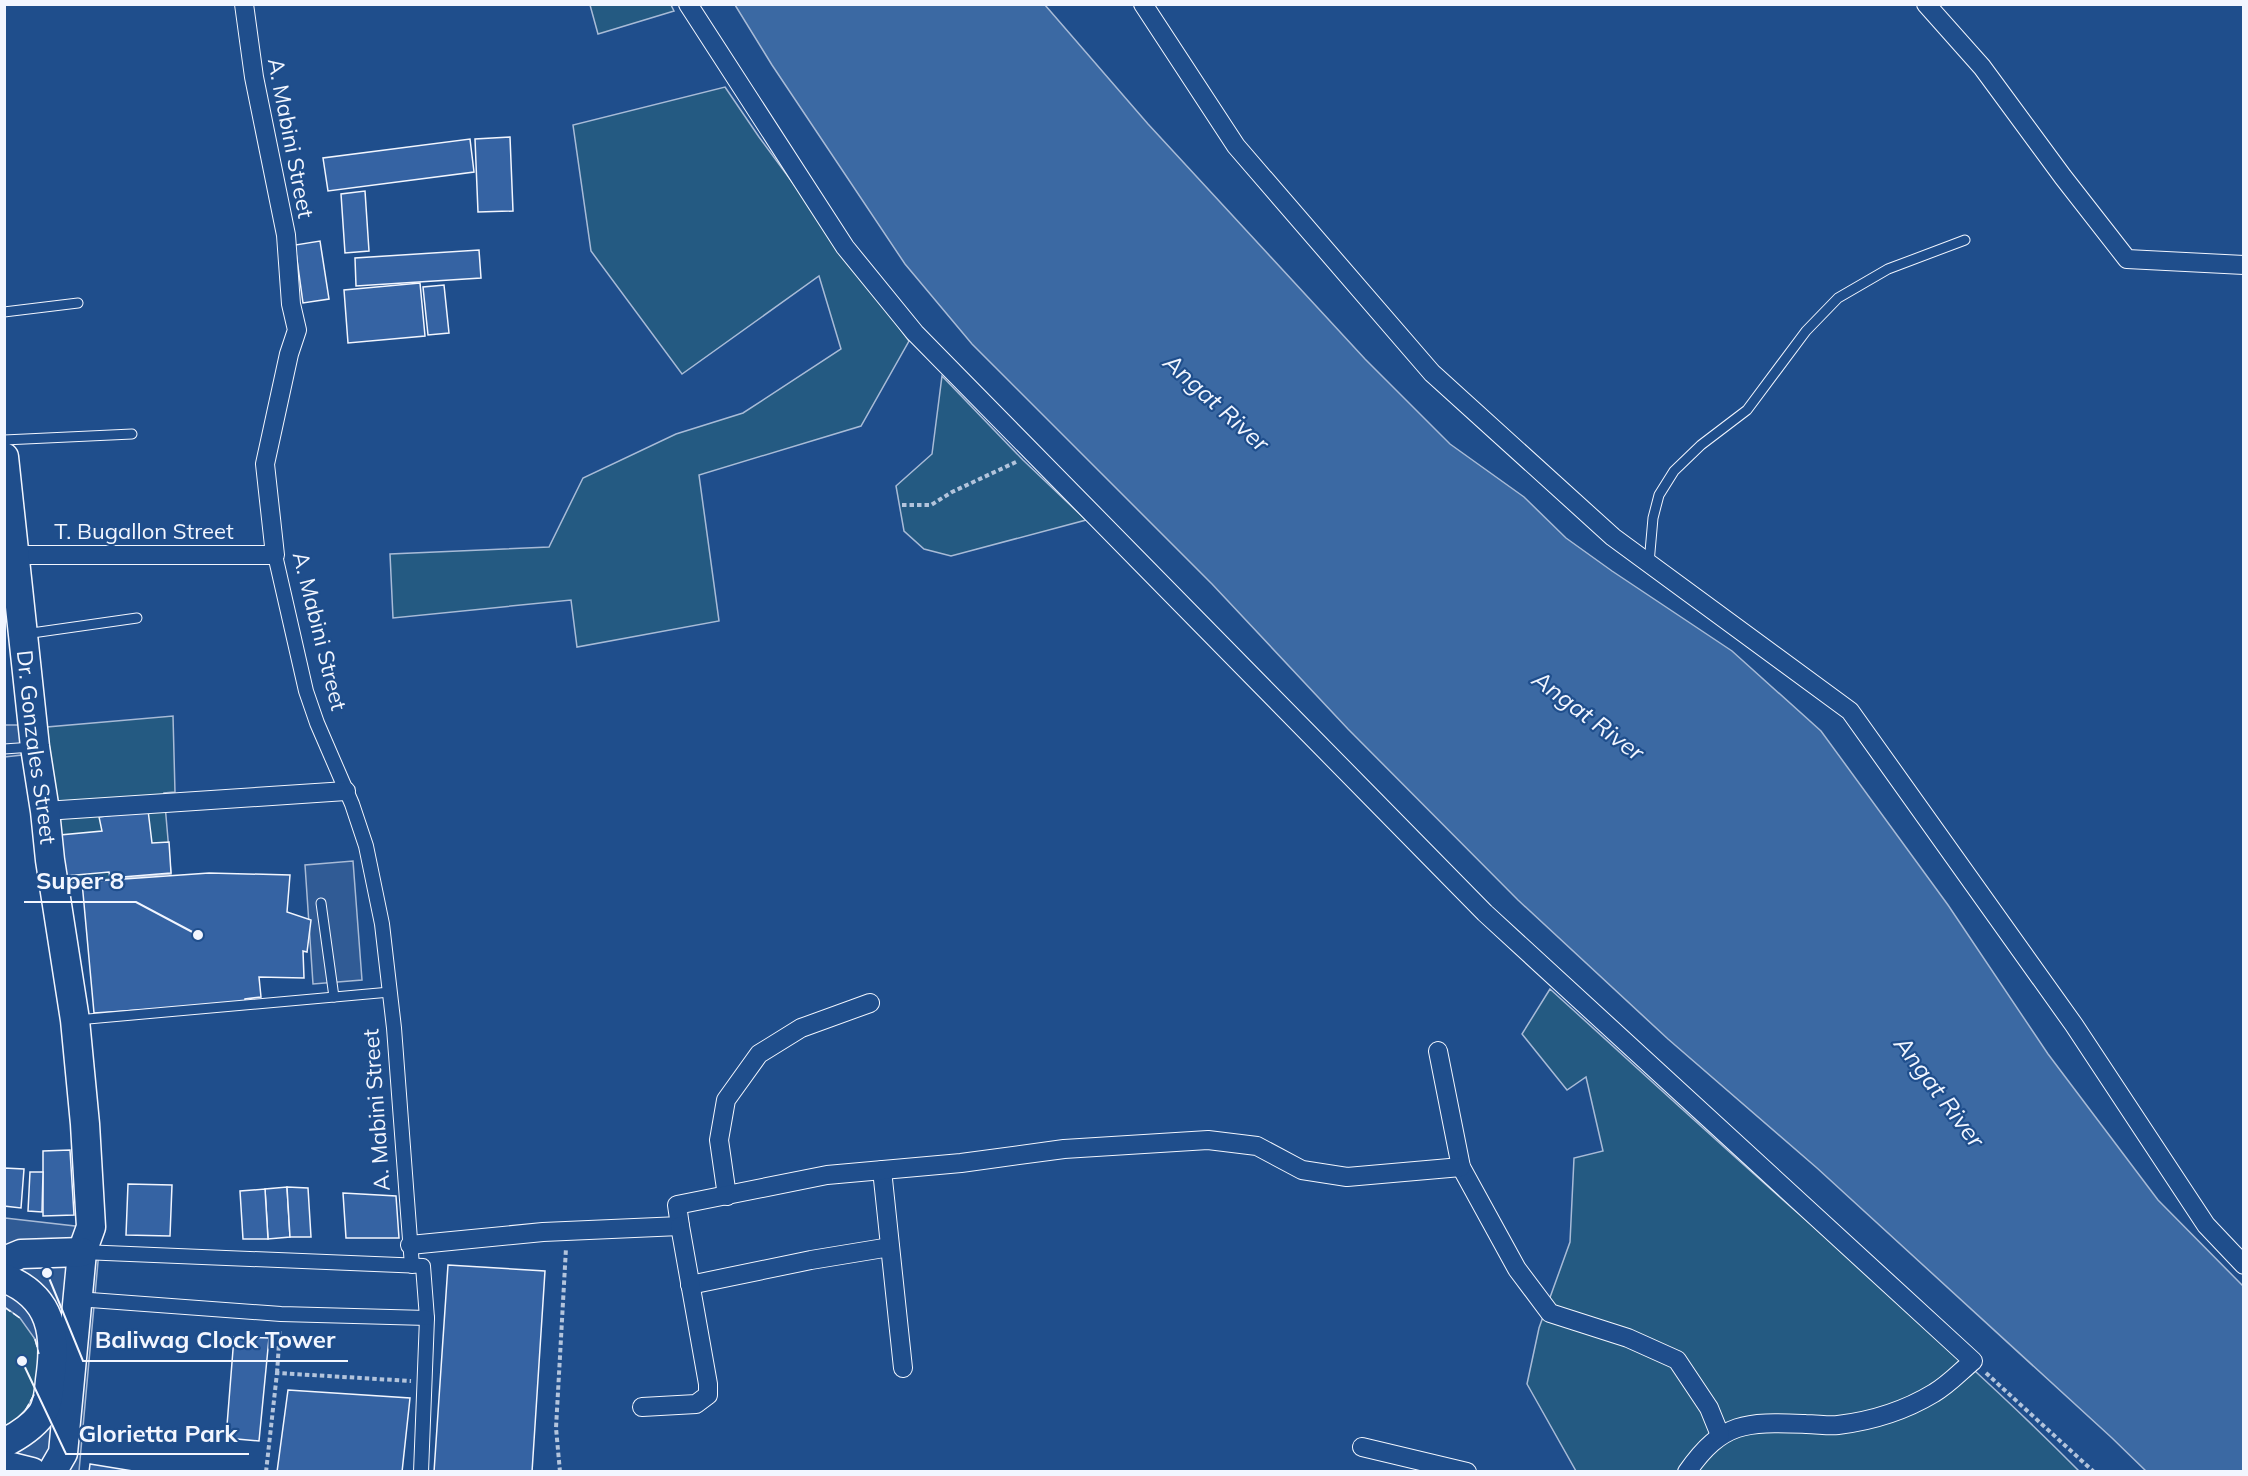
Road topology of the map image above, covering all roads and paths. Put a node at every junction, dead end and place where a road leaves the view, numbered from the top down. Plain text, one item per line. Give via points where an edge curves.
1 (244, 4) edge
2 (688, 4) edge
3 (1143, 4) edge
4 (1926, 4) edge
5 (1965, 240) dead end
6 (2244, 265) edge
7 (78, 303) dead end
8 (4, 312) edge
9 (132, 434) dead end
10 (4, 440) edge
11 (1033, 453) junction
12 (4, 457) edge
13 (902, 504) dead end
14 (275, 555) junction
15 (1649, 563) junction
16 (11, 566) edge
17 (137, 618) dead end
18 (23, 634) junction
19 (35, 747) junction
20 (4, 749) edge
21 (346, 791) junction
22 (45, 811) junction
23 (321, 903) dead end
24 (390, 992) junction
25 (334, 997) junction
26 (870, 1003) dead end
27 (75, 1020) junction
28 (1438, 1051) dead end
29 (1461, 1167) junction
30 (882, 1170) junction
31 (727, 1196) junction
32 (680, 1226) junction
33 (567, 1232) junction
34 (410, 1245) junction
35 (890, 1247) junction
36 (82, 1252) junction
37 (4, 1261) edge
38 (2244, 1265) edge
39 (417, 1266) junction
40 (4, 1278) edge
41 (690, 1285) junction
42 (77, 1299) junction
43 (281, 1314) junction
44 (427, 1318) junction
45 (1973, 1361) junction
46 (903, 1368) dead end
47 (277, 1373) junction
48 (425, 1382) junction
49 (48, 1400) junction
50 (642, 1407) dead end
51 (1720, 1435) junction
52 (4, 1443) edge
53 (1362, 1447) dead end
54 (4, 1465) edge
55 (32, 1472) edge
56 (50, 1472) edge
57 (266, 1472) edge
58 (421, 1472) edge
59 (560, 1472) edge
60 (1467, 1472) edge
61 (1687, 1472) edge
62 (2094, 1472) edge

1 - 14 street, A. Mabini Street via 254,77 286,235 297,330 265,464
2 - 11 street via 845,247 915,333
3 - 15 street via 1236,146 1432,374 1613,537
4 - 6 street via 1982,67 2127,258
5 - 15 lane via 1888,269 1838,298 1806,331 1747,410 1674,471 1659,495
7 - 8 lane
9 - 10 lane
11 - 13 path via 931,505
11 - 45 street via 1485,914
12 - 16 main road, Dr. Gonzales Street
14 - 16 street, T. Bugallon Street
14 - 21 street, A. Mabini Street via 306,691
15 - 38 street via 1850,711 2074,1025 2206,1225
16 - 18 main road, Dr. Gonzales Street
17 - 18 lane
18 - 19 main road, Dr. Gonzales Street
19 - 20 lane
19 - 22 main road, Dr. Gonzales Street
21 - 22 street
21 - 24 street, A. Mabini Street via 366,846 382,924
22 - 27 main road, Dr. Gonzales Street
23 - 25 lane
24 - 25 lane
24 - 34 street, A. Mabini Street
25 - 27 lane
26 - 31 street via 801,1028 759,1054 726,1100 719,1140
27 - 36 main road, Dr. Gonzales Street via 91,1227
28 - 29 street
29 - 30 street via 1347,1177 1302,1170 1257,1146 1208,1140 1064,1149
29 - 51 street via 1517,1269 1551,1313 1628,1338 1677,1360 1709,1408
30 - 31 street via 826,1175
30 - 35 street
31 - 32 street via 677,1205
32 - 33 street
32 - 41 street
33 - 34 street
33 - 59 path via 556,1428
34 - 39 street, A. Mabini Street
35 - 41 street
35 - 46 street
36 - 37 main road via 21,1254
36 - 39 street
36 - 42 main road, Dr. Gonzales Street
39 - 44 street, A. Mabini Street
40 - 49 main road via 18,1283 34,1297 51,1322
41 - 50 street via 708,1395 696,1404
42 - 43 street
42 - 56 main road, Dr. Gonzales Street via 63,1453
43 - 44 street
43 - 47 path
44 - 48 street, A. Mabini Street
45 - 51 street via 1935,1393 1867,1419 1837,1425 1766,1423
45 - 62 path
47 - 48 path
47 - 57 path
48 - 58 street, A. Mabini Street
49 - 52 main road via 42,1414 22,1434
49 - 56 main road via 43,1451
51 - 61 street via 1701,1451
53 - 60 street
54 - 55 main road

